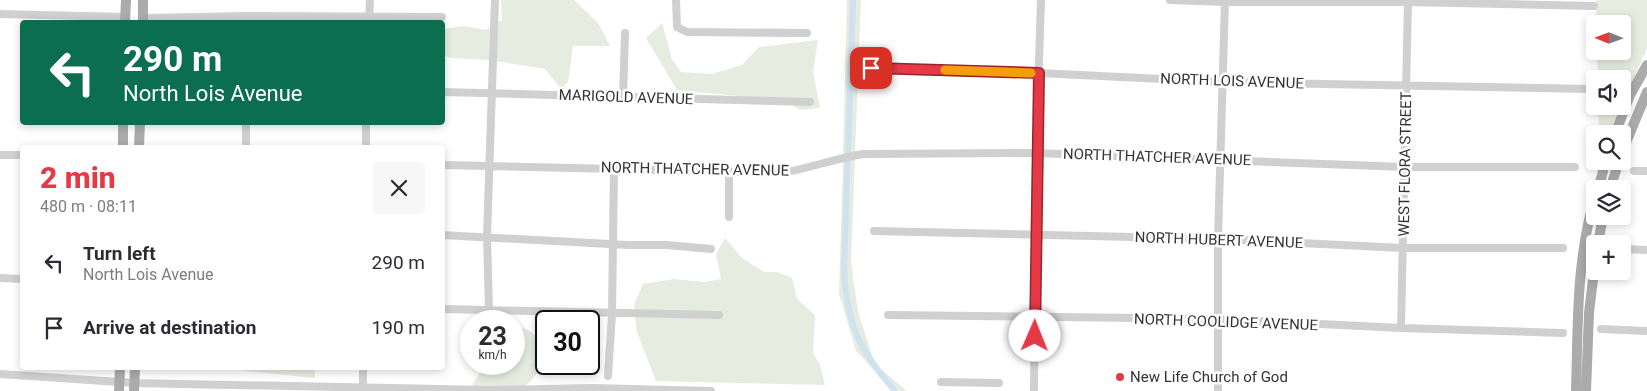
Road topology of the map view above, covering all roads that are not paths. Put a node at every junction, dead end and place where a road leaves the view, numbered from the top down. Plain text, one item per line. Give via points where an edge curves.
1 (126, 0) edge
2 (143, 0) edge
3 (370, 0) edge
4 (495, 0) edge
5 (676, 0) edge
6 (1041, 0) edge
7 (1170, 0) edge
8 (1225, 1) edge
9 (1408, 1) edge
10 (1594, 6) dead end
11 (0, 14) edge
12 (442, 17) dead end
13 (247, 19) edge
14 (109, 20) edge
15 (127, 20) edge
16 (143, 20) edge
17 (369, 20) edge
18 (626, 33) dead end
19 (807, 34) dead end
20 (1647, 65) edge
21 (871, 68) dead end
22 (1039, 73) junction
23 (1223, 82) junction
24 (1407, 87) junction
25 (1586, 89) edge
26 (445, 92) edge
27 (490, 92) junction
28 (1647, 92) edge
29 (623, 97) junction
30 (810, 102) dead end
31 (123, 125) edge
32 (140, 125) edge
33 (246, 125) edge
34 (366, 125) edge
35 (1618, 125) edge
36 (1631, 130) edge
37 (123, 145) edge
38 (139, 145) edge
39 (246, 145) edge
40 (366, 145) edge
41 (1036, 153) junction
42 (0, 155) edge
43 (20, 155) edge
44 (1222, 159) junction
45 (445, 165) edge
46 (491, 167) junction
47 (1405, 167) junction
48 (1575, 167) dead end
49 (614, 168) junction
50 (729, 171) junction
51 (1634, 171) dead end
52 (1647, 171) edge
53 (729, 217) dead end
54 (1588, 225) edge
55 (874, 231) dead end
56 (1036, 234) junction
57 (445, 235) edge
58 (487, 236) junction
59 (1218, 239) junction
60 (612, 243) junction
61 (1404, 248) junction
62 (1563, 248) dead end
63 (711, 249) dead end
64 (1631, 249) edge
65 (1647, 250) edge
66 (0, 278) edge
67 (20, 279) edge
68 (1593, 280) edge
69 (445, 309) edge
70 (489, 310) joint
71 (525, 311) edge
72 (612, 314) junction
73 (719, 315) dead end
74 (888, 315) dead end
75 (1035, 318) junction
76 (1218, 319) junction
77 (1401, 328) junction
78 (1601, 329) dead end
79 (1647, 331) edge
80 (1563, 332) dead end
81 (120, 370) edge
82 (135, 370) edge
83 (363, 370) edge
84 (0, 374) edge
85 (608, 376) dead end
86 (941, 382) dead end
87 (970, 382) junction
88 (999, 383) dead end
89 (363, 386) junction
90 (119, 387) edge
91 (134, 387) edge
92 (710, 391) edge
93 (970, 391) edge
94 (1034, 391) edge
95 (1218, 391) edge
96 (1576, 391) edge
97 (1586, 391) edge

1 - 15 main road
2 - 16 main road
3 - 17 street
4 - 27 street
5 - 19 street via 677,27 687,32
6 - 22 street
7 - 8 street
8 - 9 street
8 - 23 street
9 - 10 street
9 - 24 street, WEST FLORA STREET
11 - 14 street
12 - 17 street
13 - 16 street
13 - 17 street
18 - 29 street
20 - 35 main road
21 - 22 street, NORTH LOIS AVENUE
22 - 23 street, NORTH LOIS AVENUE
22 - 41 street
23 - 24 street, NORTH LOIS AVENUE
23 - 44 street
24 - 25 street, NORTH LOIS AVENUE
24 - 47 street, WEST FLORA STREET
26 - 27 street, MARIGOLD AVENUE
27 - 29 street, MARIGOLD AVENUE
27 - 46 street
28 - 36 main road
29 - 30 street, MARIGOLD AVENUE
31 - 37 main road
32 - 38 main road
33 - 39 street
34 - 40 street
41 - 44 street, NORTH THATCHER AVENUE
41 - 50 street, NORTH THATCHER AVENUE via 878,153 840,158 807,169 780,173
41 - 56 street
42 - 43 street
44 - 47 street, NORTH THATCHER AVENUE
44 - 59 street
45 - 46 street, NORTH THATCHER AVENUE
46 - 49 street, NORTH THATCHER AVENUE
46 - 58 street
47 - 48 street, NORTH THATCHER AVENUE
47 - 61 street, WEST FLORA STREET
49 - 50 street, NORTH THATCHER AVENUE
49 - 60 street
50 - 53 street
51 - 52 street
54 - 96 main road via 1580,277
55 - 56 street, NORTH HUBERT AVENUE
56 - 59 street, NORTH HUBERT AVENUE
56 - 75 street
57 - 58 street
58 - 60 street
58 - 70 street
59 - 61 street, NORTH HUBERT AVENUE
59 - 76 street
60 - 63 street
60 - 72 street
61 - 62 street, NORTH HUBERT AVENUE
61 - 77 street, WEST FLORA STREET
64 - 65 street
66 - 67 street
68 - 97 main road
69 - 70 street
71 - 72 street
72 - 73 street
72 - 85 street
74 - 75 street, NORTH COOLIDGE AVENUE
75 - 76 street, NORTH COOLIDGE AVENUE
75 - 94 street
76 - 77 street, NORTH COOLIDGE AVENUE
76 - 95 street
77 - 80 street, NORTH COOLIDGE AVENUE
78 - 79 street
81 - 90 main road
82 - 91 main road
83 - 89 street
84 - 90 street
86 - 87 street
87 - 88 street
87 - 93 street
89 - 91 street
89 - 92 street
90 - 91 street

